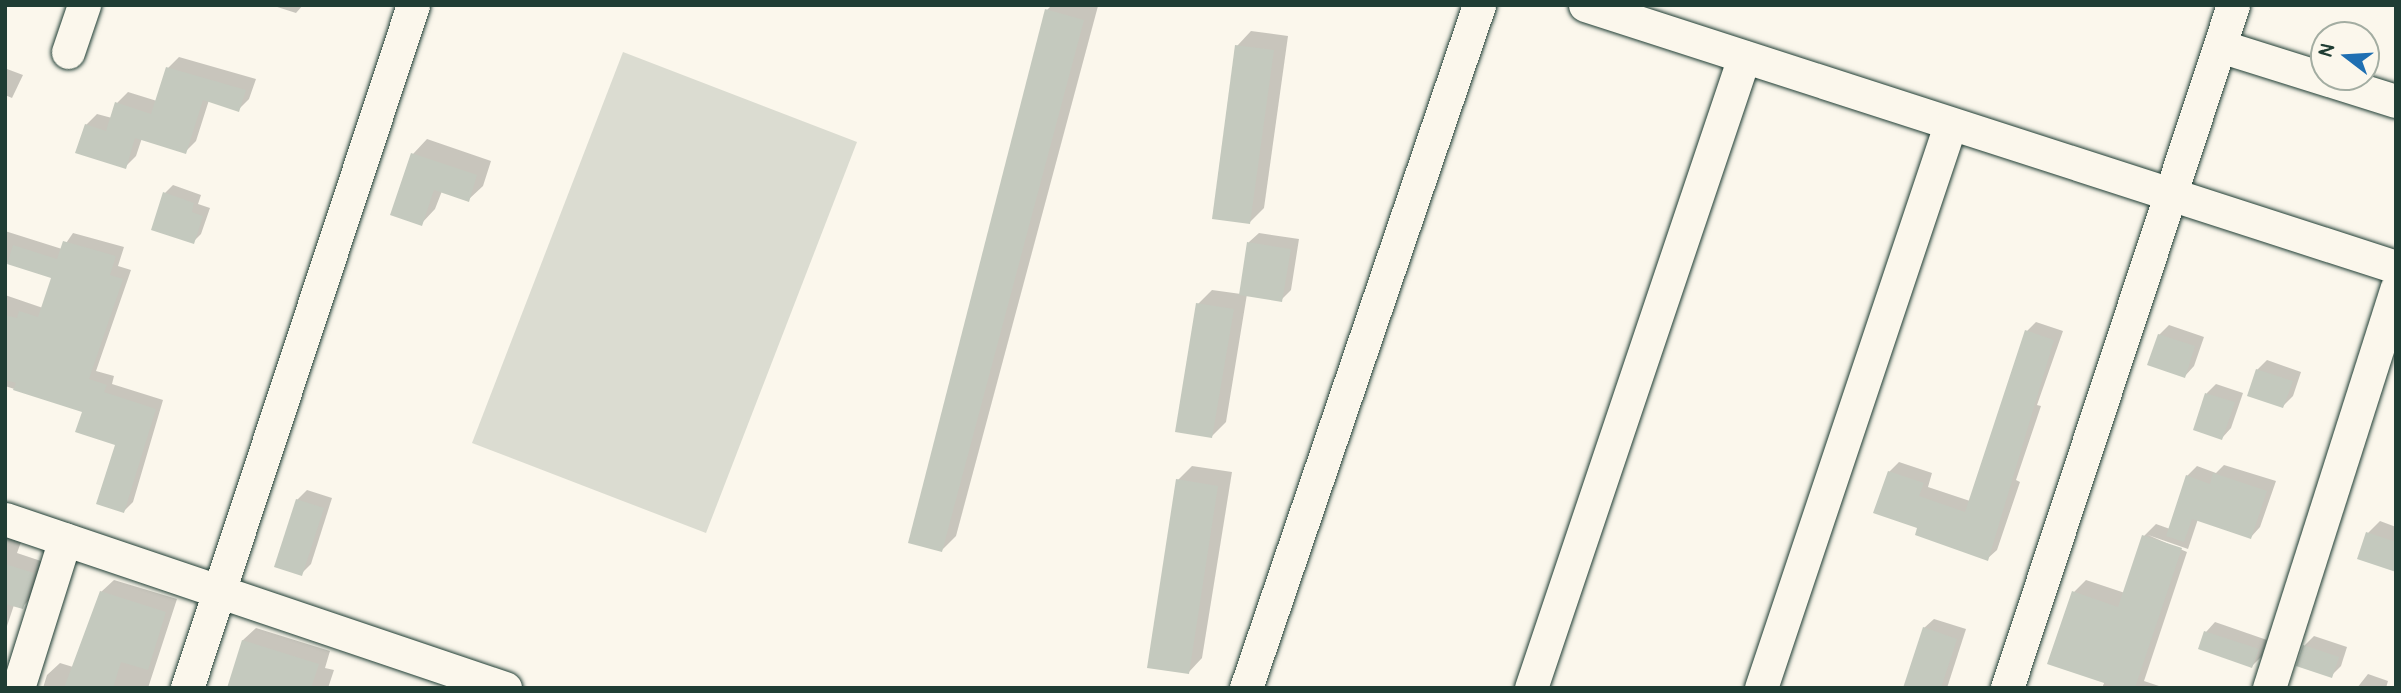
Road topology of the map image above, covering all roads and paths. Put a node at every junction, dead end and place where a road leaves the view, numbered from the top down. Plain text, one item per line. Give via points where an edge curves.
1 (84, 5) edge
2 (413, 5) edge
3 (1479, 5) edge
4 (1585, 5) edge
5 (2233, 5) edge
6 (2220, 46) junction
7 (68, 52) dead end
8 (1744, 57) junction
9 (2396, 101) edge
10 (1950, 125) junction
11 (2170, 197) junction
12 (2396, 267) edge
13 (2396, 289) edge
14 (5, 519) edge
15 (65, 539) junction
16 (218, 593) junction
17 (18, 688) edge
18 (187, 688) edge
19 (505, 688) edge
20 (1246, 688) edge
21 (1531, 688) edge
22 (1761, 688) edge
23 (2007, 688) edge
24 (2269, 688) edge

1 - 7 street
2 - 16 street
3 - 20 street
4 - 8 street
5 - 6 street
6 - 9 street
6 - 11 street
8 - 10 street
8 - 21 street
10 - 11 street
10 - 22 street
11 - 12 street
11 - 23 street
13 - 24 street
14 - 15 street
15 - 16 street
15 - 17 street
16 - 18 street
16 - 19 street

